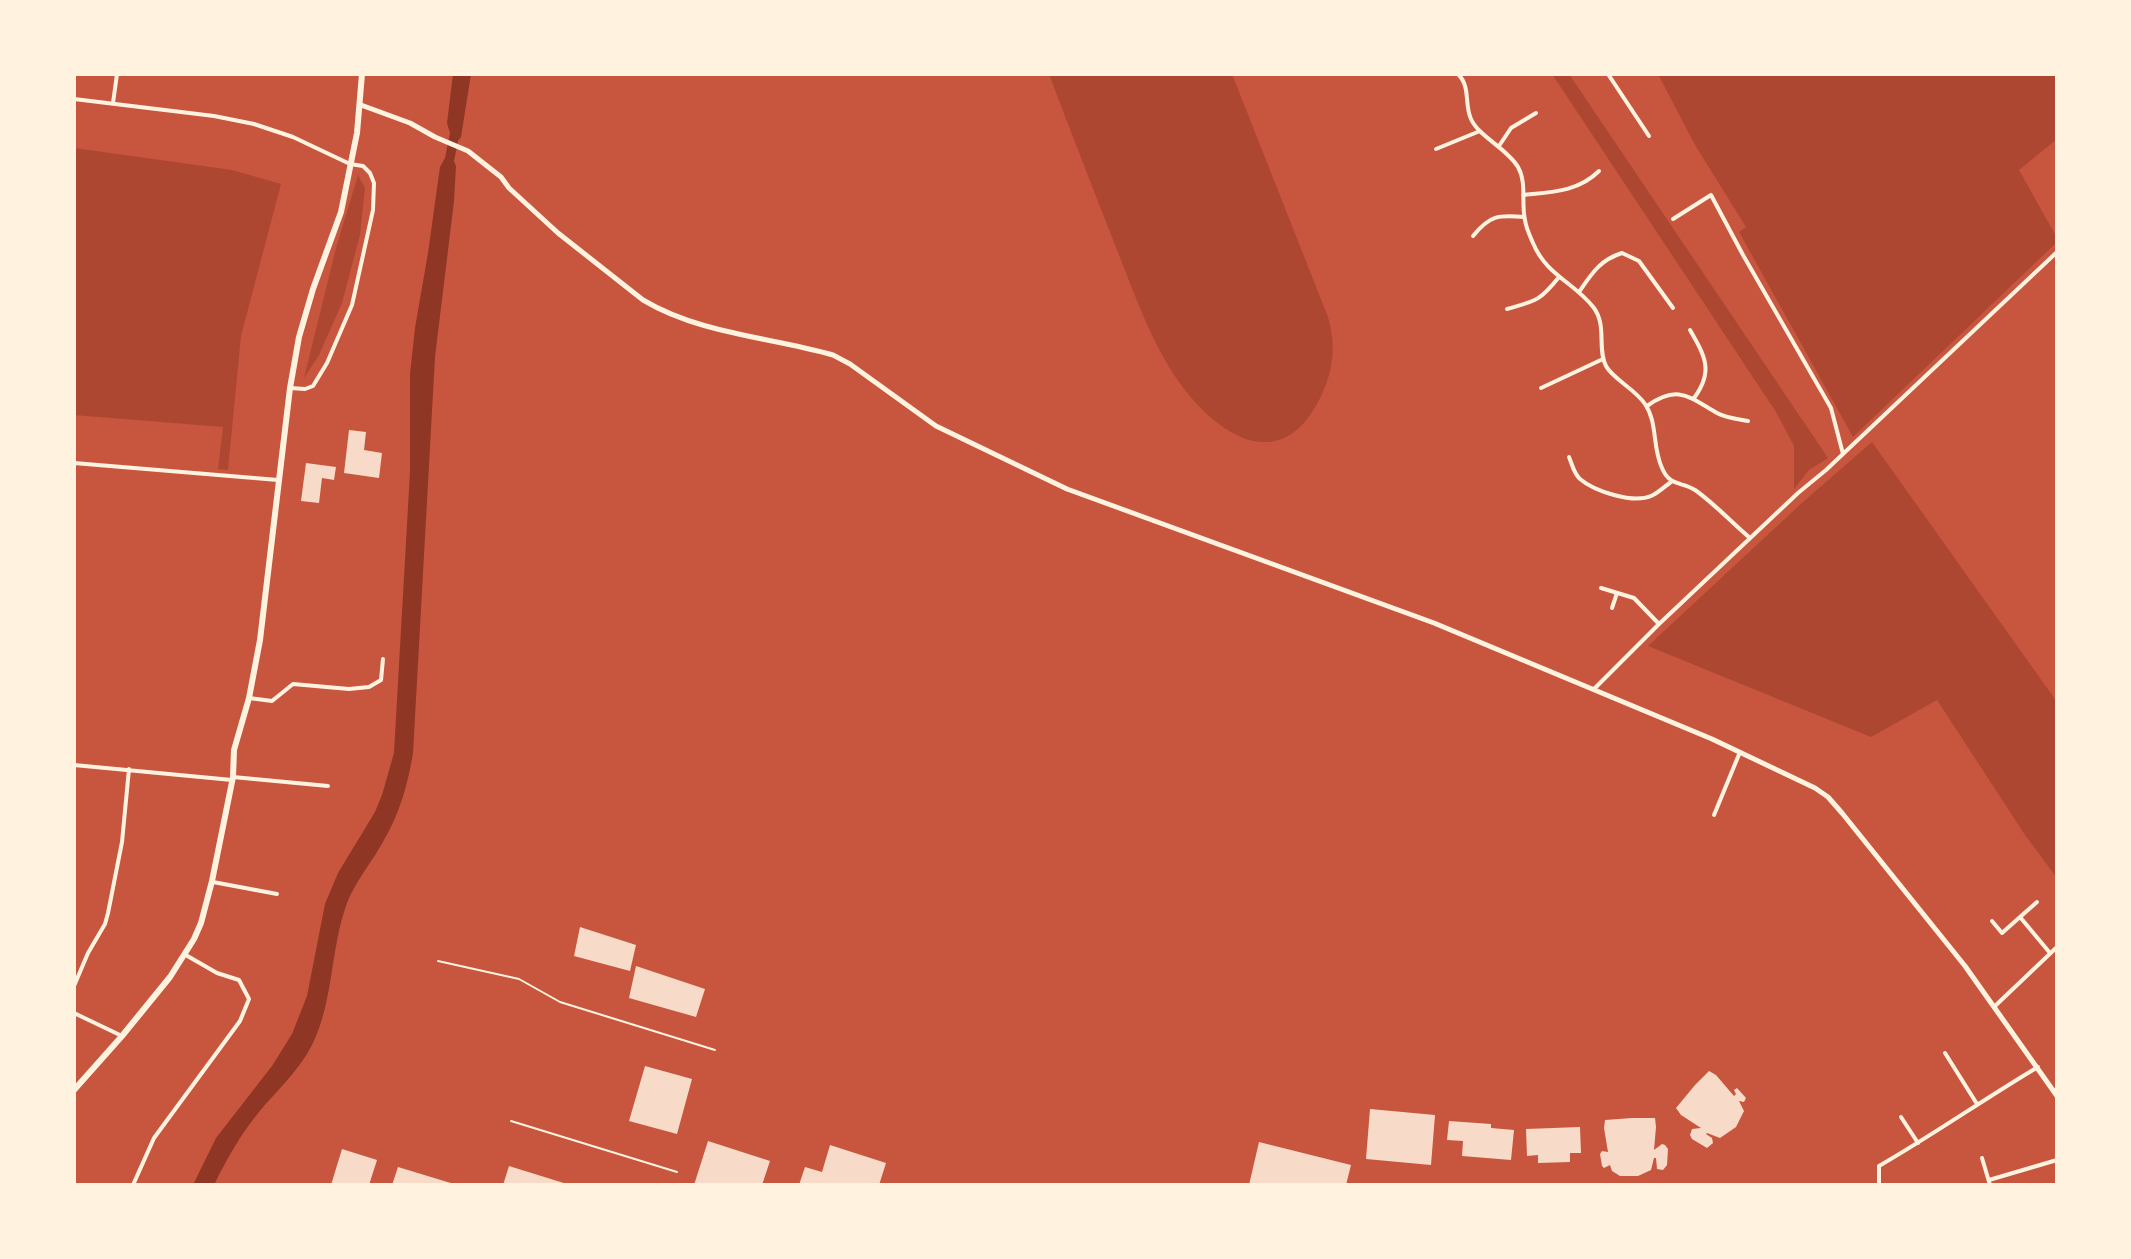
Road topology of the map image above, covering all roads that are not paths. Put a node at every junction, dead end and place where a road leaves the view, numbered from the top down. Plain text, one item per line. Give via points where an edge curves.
1 (117, 74) edge
2 (362, 74) edge
3 (1458, 74) edge
4 (1608, 74) edge
5 (74, 99) edge
6 (113, 103) junction
7 (361, 105) junction
8 (1536, 113) dead end
9 (1480, 131) junction
10 (1649, 136) dead end
11 (1499, 146) junction
12 (1436, 149) dead end
13 (350, 164) junction
14 (1599, 171) dead end
15 (1523, 195) junction
16 (1524, 217) junction
17 (1673, 219) dead end
18 (1473, 236) dead end
19 (2057, 252) edge
20 (1559, 277) junction
21 (1579, 292) junction
22 (1673, 308) dead end
23 (1507, 309) dead end
24 (1690, 330) dead end
25 (1603, 359) junction
26 (290, 388) junction
27 (1541, 388) dead end
28 (1694, 398) junction
29 (1647, 406) junction
30 (1748, 421) dead end
31 (1843, 454) junction
32 (1569, 457) dead end
33 (74, 463) edge
34 (278, 480) junction
35 (1671, 482) junction
36 (1750, 538) junction
37 (1601, 588) dead end
38 (1617, 593) junction
39 (1612, 608) dead end
40 (1659, 624) junction
41 (383, 659) dead end
42 (1594, 689) junction
43 (249, 698) junction
44 (1740, 752) junction
45 (74, 765) edge
46 (129, 769) junction
47 (232, 779) junction
48 (328, 786) dead end
49 (1714, 815) dead end
50 (212, 881) junction
51 (277, 894) dead end
52 (2037, 902) dead end
53 (2020, 917) junction
54 (1992, 921) dead end
55 (2057, 947) edge
56 (2050, 953) junction
57 (184, 954) junction
58 (438, 961) dead end
59 (74, 986) edge
60 (1994, 1007) junction
61 (74, 1013) edge
62 (122, 1036) junction
63 (715, 1050) dead end
64 (1945, 1053) dead end
65 (2038, 1067) junction
66 (74, 1090) edge
67 (2057, 1096) edge
68 (1977, 1104) junction
69 (1901, 1117) dead end
70 (511, 1121) dead end
71 (1918, 1143) junction
72 (1982, 1158) dead end
73 (2057, 1160) edge
74 (677, 1172) dead end
75 (1989, 1182) edge
76 (133, 1185) edge
77 (1879, 1185) edge

1 - 6 street
2 - 7 main road
3 - 9 street via 1467,88 1471,120
4 - 10 street
5 - 6 street
6 - 13 street via 254,124
7 - 13 main road
7 - 42 street via 463,149 501,177 558,233 658,309 833,355 936,426 1067,489 1393,607
8 - 11 street via 1511,128
9 - 11 street
9 - 12 street
11 - 15 street via 1520,169
13 - 26 main road via 341,212 299,337
13 - 26 street via 363,166 374,183 369,235 352,305 313,386
14 - 15 street via 1587,183 1562,191
15 - 16 street
16 - 18 street via 1492,218
16 - 20 street via 1534,246
17 - 31 street via 1711,195 1831,408
19 - 31 street
20 - 21 street
20 - 23 street via 1541,298
21 - 22 street via 1607,258 1622,253 1639,261
21 - 25 street via 1601,324
24 - 28 street via 1706,367
25 - 27 street
25 - 29 street via 1608,371
26 - 34 main road
28 - 29 street via 1673,394
28 - 30 street via 1718,414
29 - 35 street via 1657,455
31 - 36 street
32 - 35 street via 1577,478 1630,498 1654,495
33 - 34 street
34 - 43 main road
35 - 36 street via 1693,489
36 - 40 street
37 - 38 street
38 - 39 street
38 - 40 street via 1634,598
40 - 42 street
41 - 43 street via 381,680 369,687 293,684 272,701
42 - 44 street
43 - 47 main road
44 - 49 street
44 - 60 street via 1828,797
45 - 46 street
46 - 47 street
46 - 59 street via 108,913
47 - 48 street
47 - 50 main road
50 - 51 street
50 - 57 main road via 201,923
52 - 53 street
53 - 54 street via 2002,933
53 - 56 street
55 - 56 street
56 - 60 street
57 - 62 main road
57 - 76 street via 239,980 249,999 240,1021 154,1138
58 - 63 lane via 519,979 560,1002
60 - 65 street
61 - 62 street
62 - 66 main road
64 - 68 street
65 - 67 street
65 - 68 street
68 - 71 street
69 - 71 street
70 - 74 lane
71 - 77 street via 1879,1166
72 - 75 street
73 - 75 street

